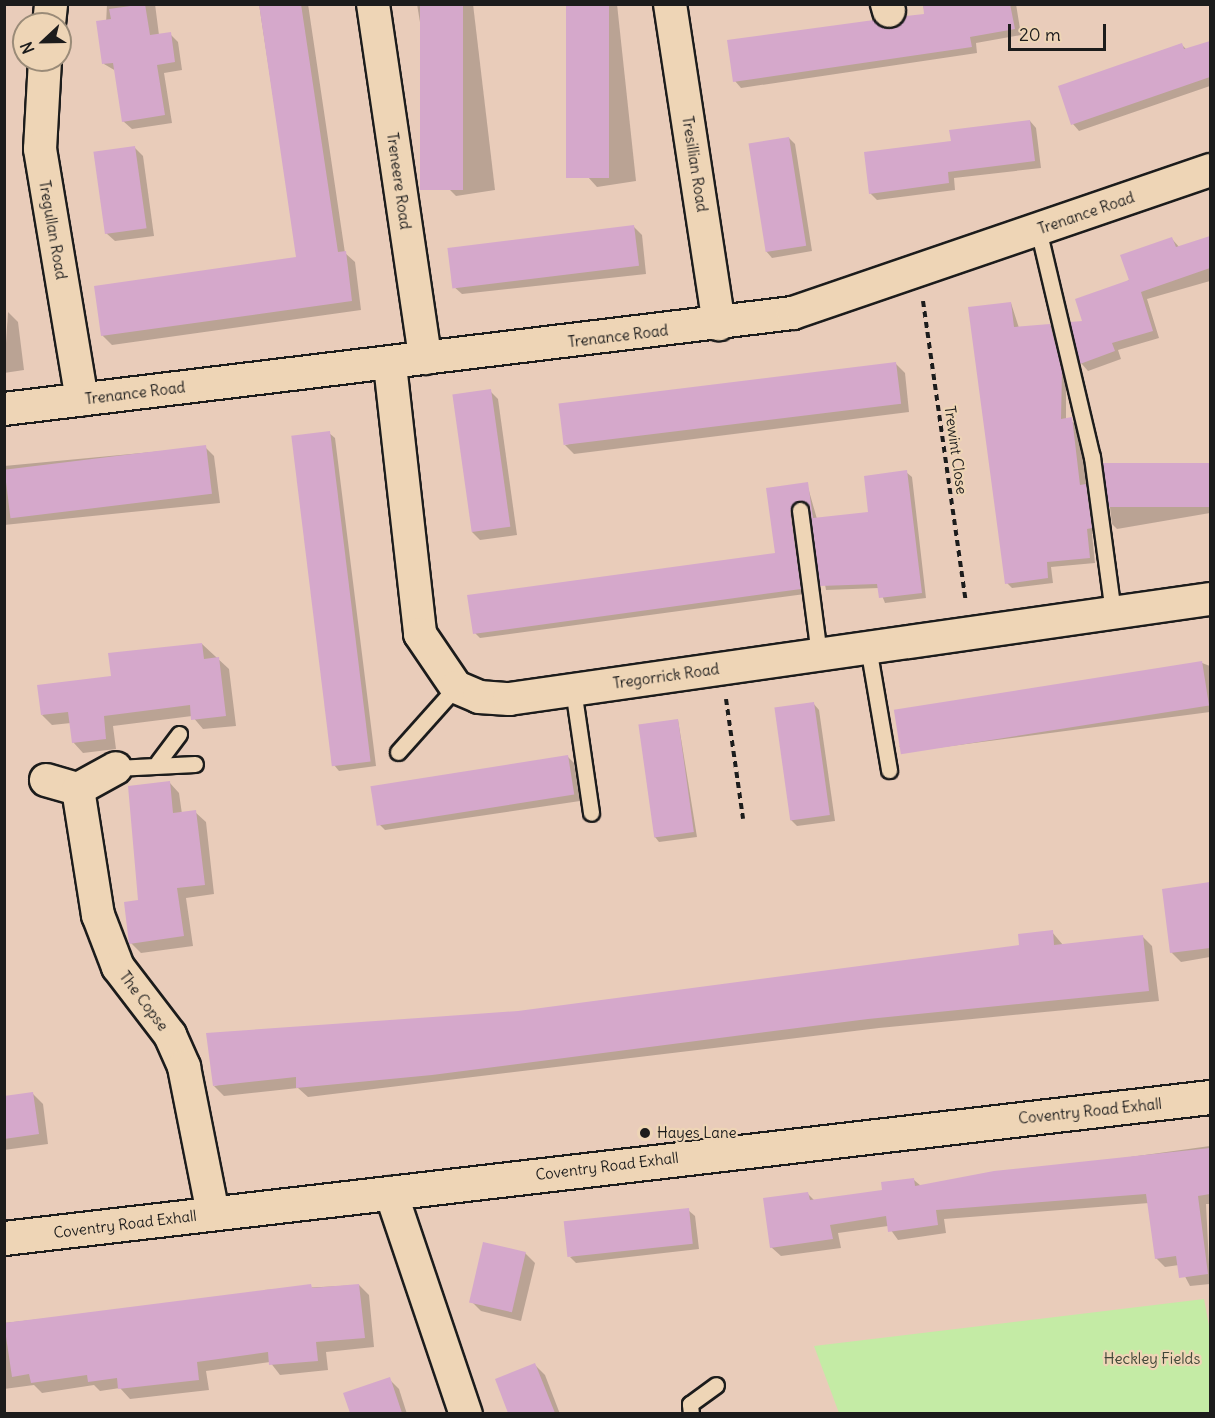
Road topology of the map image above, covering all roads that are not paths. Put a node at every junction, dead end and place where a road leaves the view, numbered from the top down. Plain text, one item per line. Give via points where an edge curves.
1 (373, 4) edge
2 (670, 4) edge
3 (44, 72) edge
4 (1210, 170) edge
5 (1038, 229) junction
6 (719, 324) junction
7 (425, 358) junction
8 (390, 365) junction
9 (82, 400) junction
10 (4, 409) edge
11 (800, 510) dead end
12 (1210, 599) edge
13 (1113, 613) junction
14 (868, 647) junction
15 (819, 654) junction
16 (456, 687) junction
17 (573, 689) junction
18 (179, 734) dead end
19 (398, 752) dead end
20 (158, 762) junction
21 (195, 764) dead end
22 (116, 768) joint
23 (889, 770) dead end
24 (46, 780) dead end
25 (78, 789) junction
26 (591, 813) dead end
27 (1210, 1097) edge
28 (391, 1193) junction
29 (213, 1213) junction
30 (4, 1238) edge
31 (716, 1385) dead end
32 (466, 1413) edge
33 (691, 1413) edge

1 - 7 street, Treneere Road
2 - 6 street, Tresillian Road
3 - 9 street, Tregullan Road via 40,149
4 - 5 street, Trenance Road
5 - 6 street, Trenance Road via 793,313
5 - 13 lane via 1092,457
6 - 7 street, Trenance Road
7 - 8 street, Trenance Road
8 - 9 street, Trenance Road
8 - 16 street via 420,634
9 - 10 street, Trenance Road
11 - 15 lane
12 - 13 street, Tregorrick Road
13 - 14 street, Tregorrick Road
14 - 15 street, Tregorrick Road
14 - 23 lane
15 - 17 street, Tregorrick Road
16 - 17 street, Tregorrick Road via 479,697 509,699
16 - 19 lane
17 - 26 lane
18 - 20 lane
20 - 21 lane
20 - 22 lane
22 - 25 street
24 - 25 street
25 - 29 street, The Copse via 98,915 118,967 170,1035 184,1067
27 - 28 main road, Coventry Road Exhall
28 - 29 main road, Coventry Road Exhall
28 - 32 street
29 - 30 main road, Coventry Road Exhall
31 - 33 lane via 690,1404

